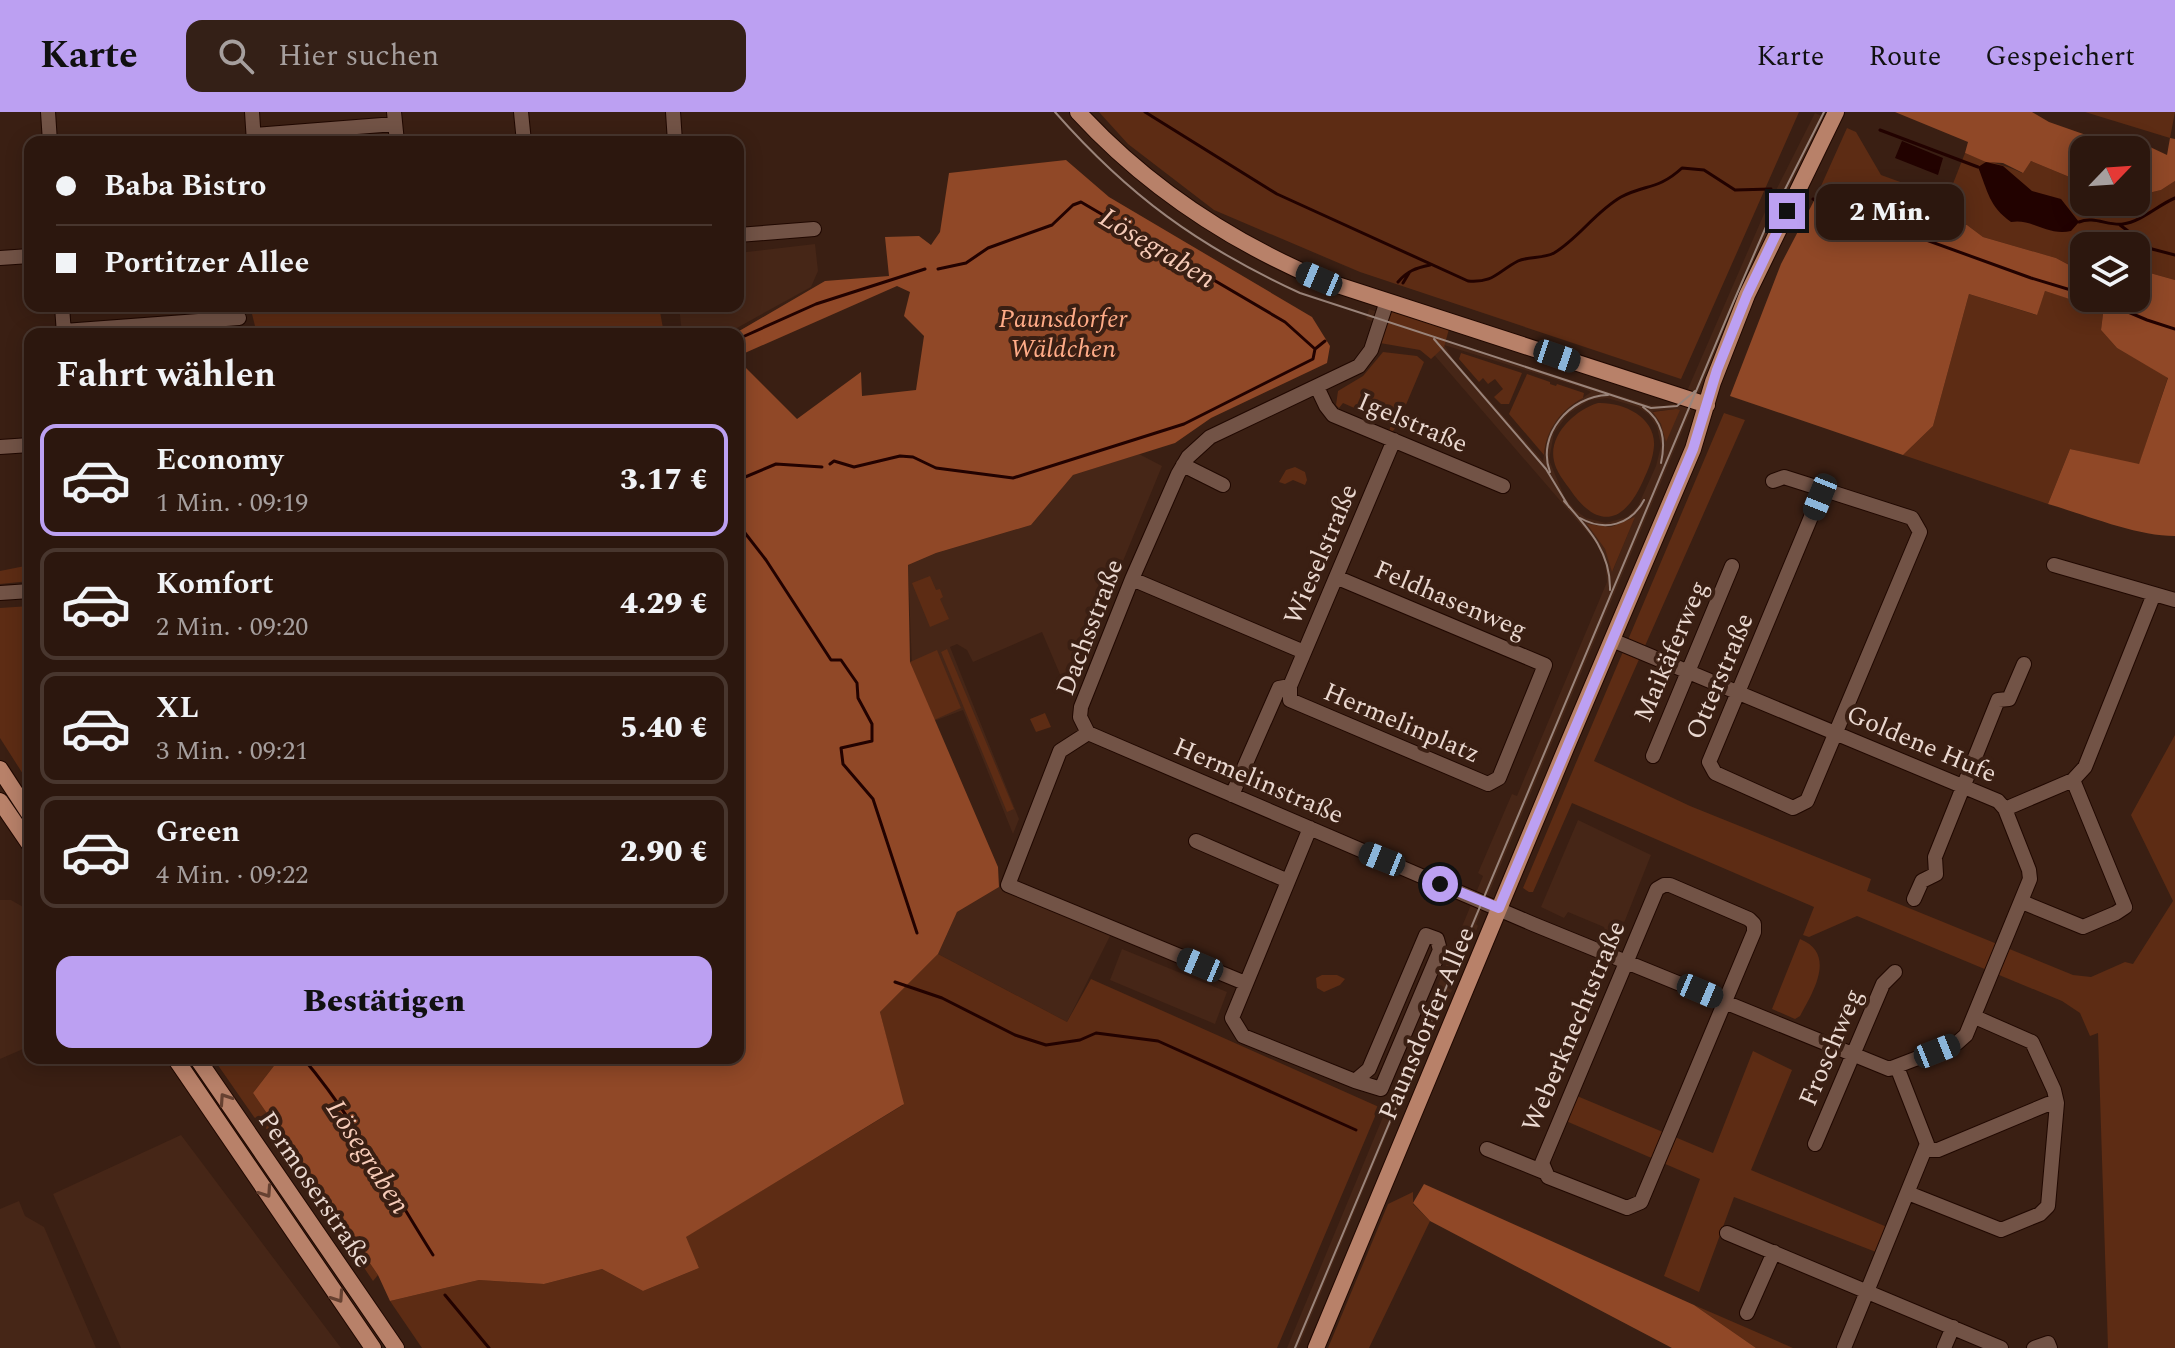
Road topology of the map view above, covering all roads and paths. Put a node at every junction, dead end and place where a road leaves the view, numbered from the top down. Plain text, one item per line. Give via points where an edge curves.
1 (48, 112) edge
2 (252, 112) edge
3 (521, 112) edge
4 (673, 112) edge
5 (1078, 112) edge
6 (1836, 112) edge
7 (395, 118) edge
8 (50, 136) edge
9 (254, 136) edge
10 (268, 136) edge
11 (523, 136) edge
12 (675, 136) edge
13 (814, 229) dead end
14 (744, 235) edge
15 (24, 256) edge
16 (0, 258) edge
17 (1387, 301) junction
18 (239, 318) dead end
19 (216, 327) edge
20 (186, 328) edge
21 (1317, 387) junction
22 (1707, 405) junction
23 (1394, 440) junction
24 (24, 445) edge
25 (0, 447) edge
26 (1183, 465) junction
27 (1773, 481) dead end
28 (1223, 485) dead end
29 (1503, 486) dead end
30 (1825, 490) junction
31 (2054, 565) dead end
32 (1732, 566) dead end
33 (1338, 578) junction
34 (1132, 579) junction
35 (24, 591) edge
36 (0, 593) edge
37 (2154, 594) junction
38 (2175, 600) edge
39 (1612, 640) junction
40 (1304, 652) junction
41 (2024, 664) dead end
42 (1688, 670) junction
43 (1290, 686) junction
44 (1740, 692) junction
45 (1836, 732) junction
46 (1088, 733) junction
47 (1653, 756) dead end
48 (0, 769) edge
49 (2073, 780) junction
50 (1494, 783) joint
51 (1963, 785) junction
52 (1232, 795) junction
53 (0, 801) edge
54 (24, 806) edge
55 (2005, 809) junction
56 (1310, 828) junction
57 (24, 836) edge
58 (1196, 841) dead end
59 (1288, 881) junction
60 (1914, 899) dead end
61 (2022, 902) junction
62 (1499, 908) junction
63 (1625, 960) junction
64 (1895, 972) dead end
65 (1245, 983) junction
66 (1725, 1002) junction
67 (1975, 1017) junction
68 (1851, 1056) junction
69 (179, 1064) edge
70 (201, 1064) edge
71 (1897, 1067) junction
72 (1355, 1081) junction
73 (2057, 1103) junction
74 (1815, 1144) dead end
75 (1487, 1149) dead end
76 (1926, 1150) junction
77 (1544, 1172) junction
78 (1908, 1193) junction
79 (1727, 1233) dead end
80 (1774, 1252) junction
81 (1866, 1291) junction
82 (1747, 1313) dead end
83 (1953, 1327) junction
84 (371, 1347) edge
85 (396, 1348) edge
86 (1316, 1348) edge
87 (1844, 1348) edge
88 (1944, 1348) edge
89 (2001, 1348) edge
90 (2034, 1348) edge
91 (2050, 1348) edge

1 - 8 street
2 - 9 street
3 - 11 street
4 - 12 street
5 - 17 main road via 1150,180 1234,238 1319,279
6 - 22 main road, Paunsdorfer Allee via 1747,295
7 - 10 street
13 - 14 street
15 - 16 street
17 - 21 street, Dachsstraße via 1366,360
17 - 22 main road
18 - 19 street
19 - 20 street
21 - 23 street, Igelstraße via 1333,415
21 - 26 street, Dachsstraße via 1210,437
22 - 39 main road, Paunsdorfer Allee
23 - 29 street, Igelstraße
23 - 33 street, Wieselstraße
24 - 25 street
26 - 28 street
26 - 34 street, Dachsstraße
27 - 30 street, Otterstraße via 1784,477
30 - 44 street, Otterstraße
30 - 45 street, Otterstraße via 1912,518 1920,532
31 - 37 street
32 - 42 street, Maikäferweg
33 - 40 street, Wieselstraße
33 - 50 street, Feldhasenweg via 1545,665
34 - 40 street
34 - 46 street, Dachsstraße via 1081,707
35 - 36 street
37 - 38 street
37 - 49 street via 2085,767
39 - 42 street, Goldene Hufe
39 - 62 main road, Paunsdorfer Allee
40 - 43 street, Wieselstraße
41 - 51 street via 2009,699 1998,700
42 - 44 street, Goldene Hufe
42 - 47 street, Maikäferweg
43 - 50 street, Hermelinplatz via 1290,700
43 - 52 street, Hermelinplatz via 1279,688
44 - 45 street, Goldene Hufe
44 - 45 street, Otterstraße via 1710,766 1793,808 1807,801
45 - 51 street, Goldene Hufe
46 - 52 street, Hermelinstraße
46 - 65 street, Dachsstraße via 1060,751 1008,885
48 - 54 main road
49 - 55 street
49 - 61 street via 2125,907 2083,927
51 - 55 street, Goldene Hufe
51 - 60 street via 1935,857 1936,874 1922,881
52 - 56 street, Hermelinstraße
53 - 57 main road
55 - 61 street, Goldene Hufe via 2030,875
56 - 59 street
56 - 62 street, Hermelinstraße
58 - 59 street
59 - 65 street
61 - 67 street, Goldene Hufe
62 - 63 street
62 - 86 main road, Paunsdorfer Allee
63 - 66 street
63 - 66 street, Weberknechtstraße via 1660,887 1670,885 1711,902 1754,924
63 - 77 street, Weberknechtstraße via 1542,1163
64 - 68 street, Froschweg via 1883,984
65 - 72 street via 1232,1018 1243,1036
66 - 68 street
66 - 77 street, Weberknechtstraße via 1641,1202 1627,1208
67 - 71 street, Goldene Hufe via 1962,1040
67 - 73 street via 2032,1042
68 - 71 street
68 - 74 street, Froschweg
69 -> 84 main road, Permoserstraße
85 -> 70 main road, Permoserstraße
71 - 76 street
72 - 72 street via 1369,1069 1426,935 1437,939 1440,950 1381,1089
73 - 76 street via 1938,1150
73 - 78 street via 2048,1206 2040,1214 1996,1229
75 - 77 street
76 - 78 street
78 - 81 street
79 - 80 street
80 - 81 street
80 - 82 street
81 - 83 street
81 - 87 street
83 - 88 street
83 - 89 street
90 - 91 street via 2048,1343

